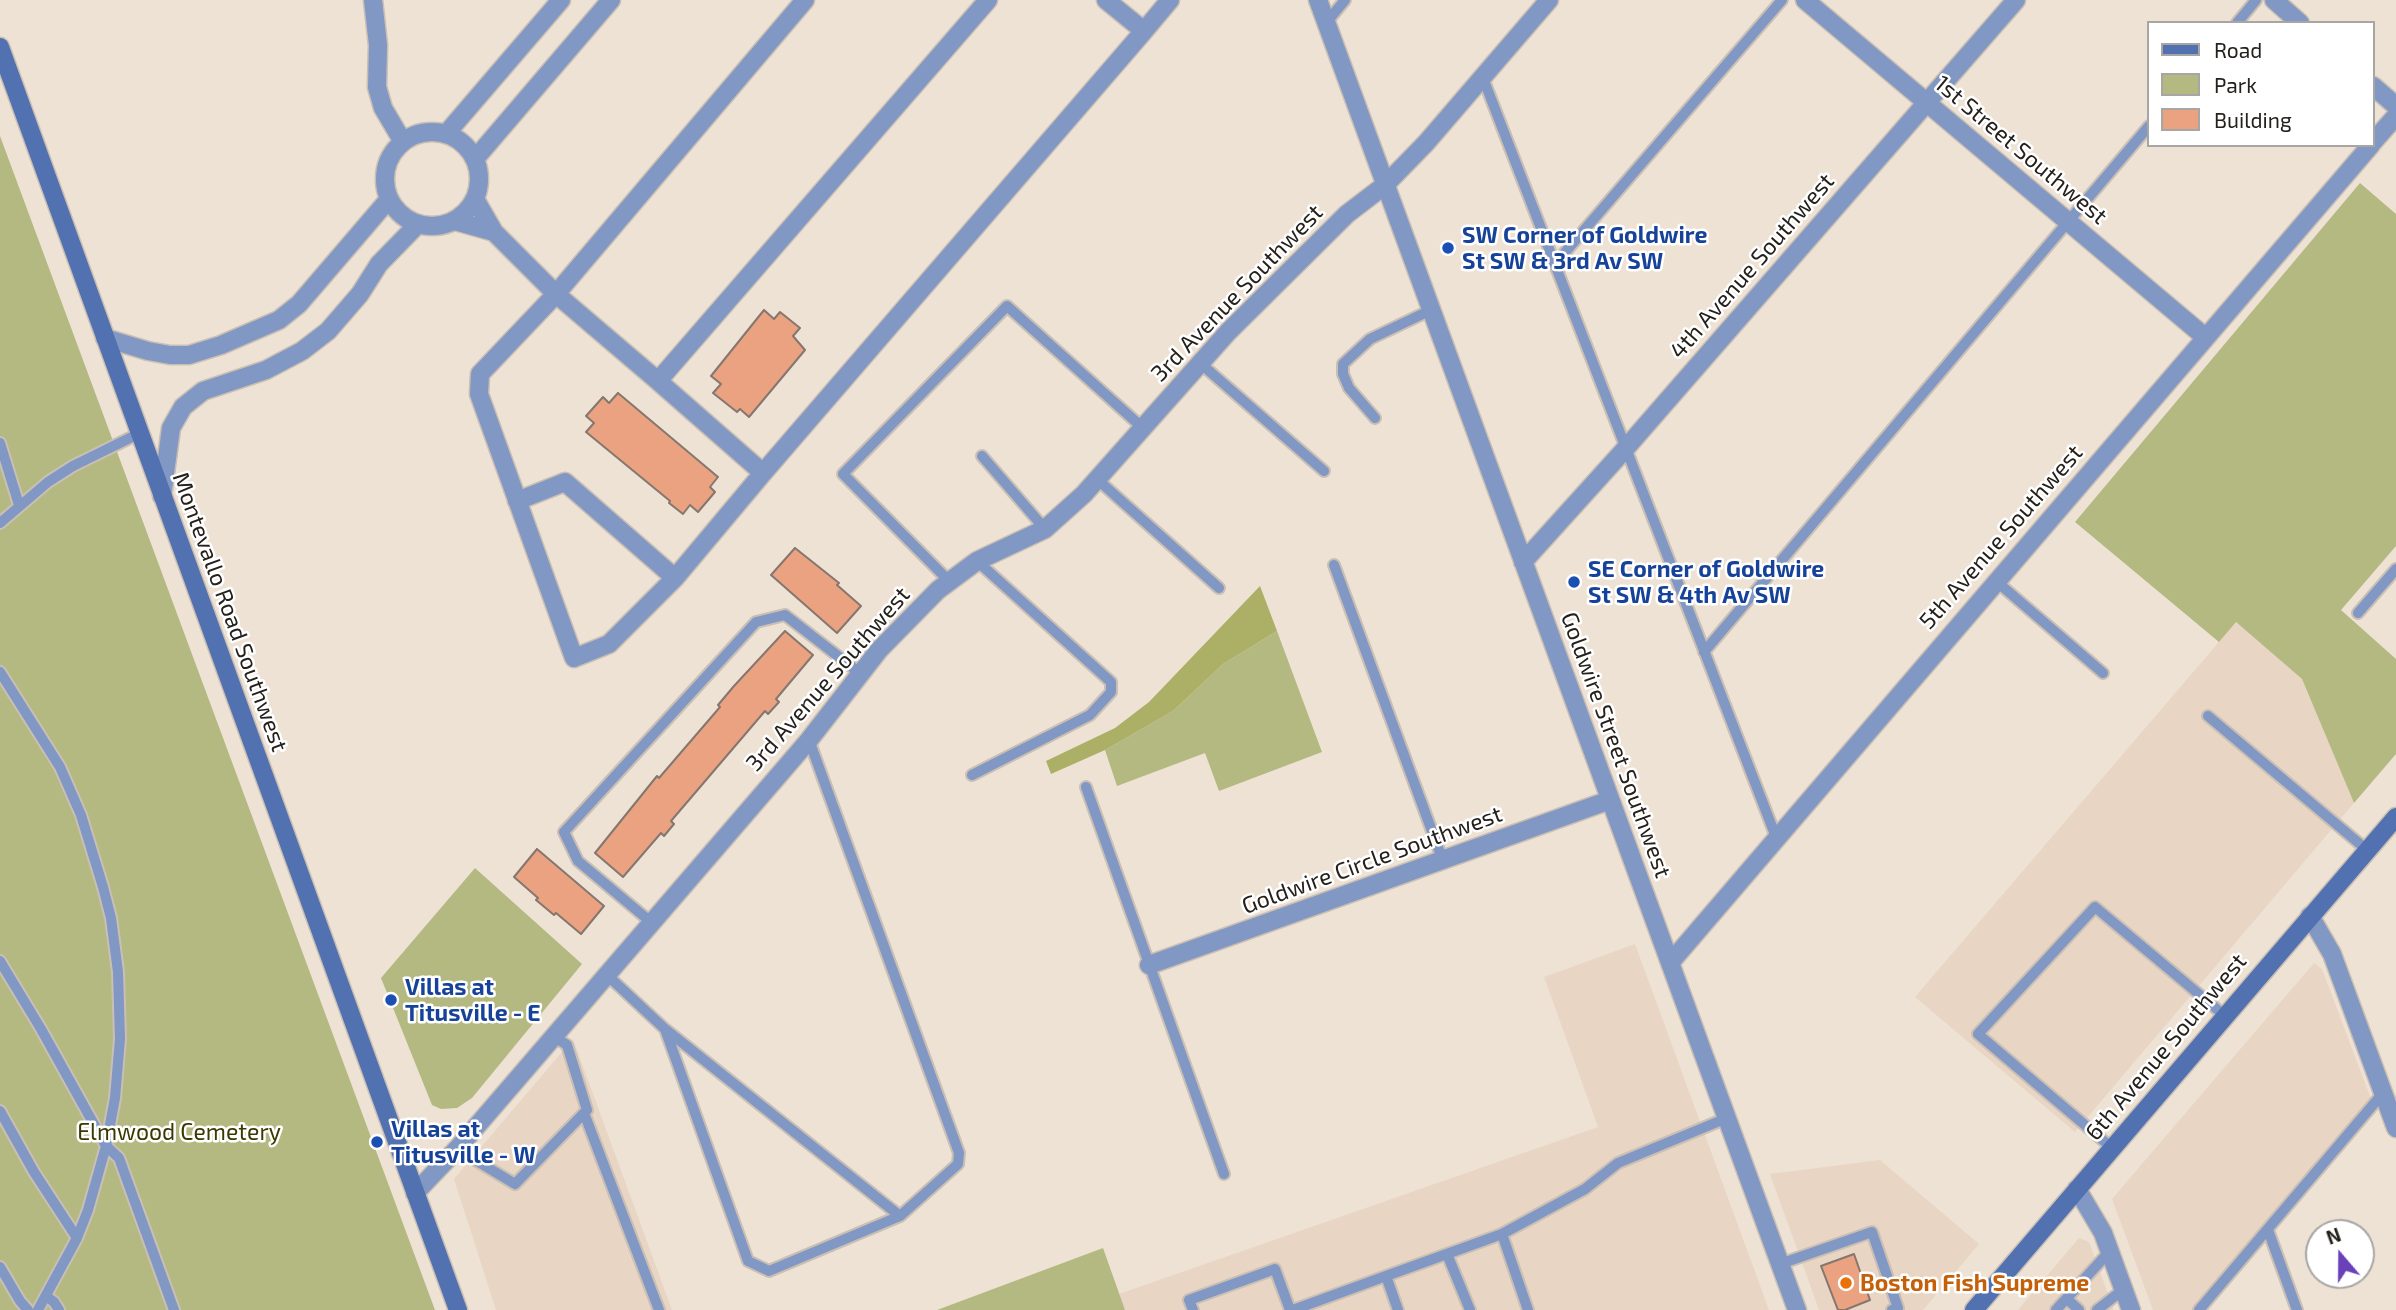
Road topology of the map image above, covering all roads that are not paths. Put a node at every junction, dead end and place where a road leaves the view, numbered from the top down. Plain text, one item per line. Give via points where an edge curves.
1 (373, 0) edge
2 (561, 0) edge
3 (611, 0) edge
4 (805, 0) edge
5 (988, 0) edge
6 (1106, 0) edge
7 (1170, 0) edge
8 (1318, 0) edge
9 (1345, 0) edge
10 (1549, 0) edge
11 (1782, 0) edge
12 (1805, 0) edge
13 (2016, 0) edge
14 (2256, 0) edge
15 (2274, 0) edge
16 (2239, 21) edge
17 (2298, 21) edge
18 (1326, 23) junction
19 (1144, 31) junction
20 (0, 47) edge
21 (1483, 78) junction
22 (2375, 88) edge
23 (1926, 102) junction
24 (2396, 106) edge
25 (2396, 116) edge
26 (2148, 127) edge
27 (446, 134) junction
28 (2375, 140) edge
29 (403, 142) junction
30 (2369, 147) edge
31 (475, 159) junction
32 (1385, 185) junction
33 (389, 199) junction
34 (475, 200) junction
35 (455, 221) junction
36 (2068, 222) junction
37 (418, 224) junction
38 (494, 232) junction
39 (1555, 264) junction
40 (556, 295) junction
41 (1431, 310) junction
42 (2205, 337) junction
43 (106, 338) junction
44 (1200, 363) junction
45 (658, 381) junction
46 (1375, 418) dead end
47 (1144, 429) junction
48 (140, 433) junction
49 (0, 443) edge
50 (1626, 449) junction
51 (982, 456) dead end
52 (1324, 471) dead end
53 (763, 473) junction
54 (1098, 480) junction
55 (162, 496) junction
56 (517, 501) junction
57 (19, 505) junction
58 (0, 523) edge
59 (1045, 529) junction
60 (977, 561) junction
61 (1524, 562) junction
62 (1335, 565) dead end
63 (2396, 569) edge
64 (675, 578) junction
65 (1996, 580) junction
66 (950, 581) junction
67 (1219, 588) dead end
68 (2358, 613) dead end
69 (1704, 652) junction
70 (0, 673) edge
71 (2103, 673) dead end
72 (861, 674) junction
73 (2208, 716) dead end
74 (809, 740) junction
75 (972, 775) dead end
76 (1086, 787) dead end
77 (1610, 800) junction
78 (2396, 817) edge
79 (1776, 837) junction
80 (2367, 850) junction
81 (1443, 861) junction
82 (2310, 916) junction
83 (652, 923) junction
84 (0, 961) edge
85 (1670, 963) junction
86 (1149, 965) junction
87 (607, 975) junction
88 (2225, 1016) junction
89 (665, 1029) junction
90 (555, 1037) junction
91 (2383, 1093) junction
92 (0, 1111) edge
93 (584, 1113) junction
94 (1727, 1118) junction
95 (2396, 1128) edge
96 (106, 1146) junction
97 (457, 1149) junction
98 (2112, 1149) junction
99 (1224, 1174) dead end
100 (2077, 1189) junction
101 (415, 1193) junction
102 (900, 1216) junction
103 (2268, 1230) junction
104 (1502, 1234) junction
105 (77, 1238) junction
106 (2110, 1251) junction
107 (1447, 1254) junction
108 (1780, 1264) junction
109 (0, 1267) edge
110 (1386, 1276) junction
111 (2123, 1289) junction
112 (46, 1296) junction
113 (2067, 1299) junction
114 (1897, 1309) edge
115 (28, 1310) edge
116 (38, 1310) edge
117 (59, 1310) edge
118 (174, 1310) edge
119 (458, 1310) edge
120 (659, 1310) edge
121 (1193, 1310) edge
122 (1292, 1310) edge
123 (1398, 1310) edge
124 (1469, 1310) edge
125 (1528, 1310) edge
126 (1797, 1310) edge
127 (1974, 1310) edge
128 (2056, 1310) edge
129 (2079, 1310) edge
130 (2097, 1310) edge
131 (2132, 1310) edge
132 (2199, 1310) edge
133 (2297, 1310) edge

1 - 29 street via 377,87 383,108
2 - 27 street
3 - 31 street
4 - 40 street
5 - 45 street
6 - 19 street
7 - 19 street
8 - 18 street, Goldwire Street Southwest
9 - 18 lane
10 - 21 street, 3rd Avenue Southwest
11 - 39 lane
12 - 23 street, 1st Street Southwest
13 - 23 street, 4th Avenue Southwest
14 - 16 lane
15 - 17 street
18 - 32 street, Goldwire Street Southwest
19 - 53 street
20 - 43 main road, Montevallo Road Southwest
21 - 32 street, 3rd Avenue Southwest
21 - 39 lane
22 - 24 street
23 - 36 street, 1st Street Southwest
23 - 50 street, 4th Avenue Southwest
25 - 28 street, 5th Avenue Southwest
26 - 36 lane
27 - 29 street via 417,134
27 - 31 street via 462,142
29 - 33 street via 386,168
30 - 42 street, 5th Avenue Southwest
31 - 34 street via 480,184
32 - 41 street, Goldwire Street Southwest
32 - 44 street, 3rd Avenue Southwest via 1347,214
33 - 37 street via 397,212
33 - 43 street via 299,304 279,320 189,355 148,351
34 - 35 street
34 - 38 street
35 - 37 street via 440,226
35 - 38 street
36 - 42 street, 1st Street Southwest
36 - 69 lane
37 - 55 street via 379,264 328,331 267,370 203,391 183,407 171,428
38 - 40 street
39 - 50 lane
40 - 45 street
40 - 56 street via 480,374 479,394
41 - 46 lane via 1370,339 1343,364 1349,388
41 - 61 street, Goldwire Street Southwest
42 - 65 street, 5th Avenue Southwest
43 - 48 main road, Montevallo Road Southwest
44 - 47 street, 3rd Avenue Southwest
44 - 52 lane
45 - 53 street
47 - 54 street, 3rd Avenue Southwest
47 - 66 lane via 1007,306 843,474
48 - 55 main road, Montevallo Road Southwest
48 - 57 lane via 73,466
49 - 57 lane
50 - 61 street, 4th Avenue Southwest
50 - 69 lane
51 - 59 lane
53 - 64 street
54 - 59 street, 3rd Avenue Southwest
54 - 67 lane
55 - 101 main road, Montevallo Road Southwest
56 - 64 street via 565,482
56 - 64 street via 574,658 609,644
57 - 58 lane
59 - 60 street, 3rd Avenue Southwest
60 - 66 street, 3rd Avenue Southwest
60 - 75 lane via 1111,682 1111,692 1090,715
61 - 77 street, Goldwire Street Southwest
62 - 81 lane
63 - 68 lane
65 - 71 lane
65 - 79 street, 5th Avenue Southwest
66 - 72 street, 3rd Avenue Southwest via 879,650
69 - 79 lane
70 - 96 lane via 47,743 73,794 111,918 120,1039
72 - 74 street, 3rd Avenue Southwest
72 - 83 lane via 785,615 756,622 564,832 578,861
73 - 80 lane
74 - 83 street, 3rd Avenue Southwest
74 - 102 lane via 959,1153 958,1164
76 - 86 lane
77 - 81 street, Goldwire Circle Southwest
77 - 85 street, Goldwire Street Southwest
78 - 80 main road, 6th Avenue Southwest
79 - 85 street, 5th Avenue Southwest
80 - 82 main road, 6th Avenue Southwest
81 - 86 street, Goldwire Circle Southwest
82 - 88 main road, 6th Avenue Southwest
82 - 91 street via 2332,954
83 - 87 street, 3rd Avenue Southwest
84 - 96 lane
85 - 94 street, Goldwire Street Southwest
86 - 99 lane
87 - 89 lane
87 - 90 street, 3rd Avenue Southwest
88 - 98 main road, 6th Avenue Southwest
88 - 98 lane via 2095,907 1978,1034
89 - 102 lane
89 - 102 lane via 748,1261 769,1271
90 - 93 lane via 567,1045 587,1110
90 - 97 street, 3rd Avenue Southwest
91 - 95 street
91 - 103 lane
92 - 105 lane
93 - 97 lane via 515,1184
93 - 120 lane
94 - 104 lane via 1618,1163 1586,1189
94 - 108 street, Goldwire Street Southwest
96 - 105 lane
96 - 118 lane via 119,1158
97 - 101 street, 3rd Avenue Southwest
98 - 100 main road, 6th Avenue Southwest
100 - 106 street
100 - 127 main road, 6th Avenue Southwest
101 - 119 main road, Montevallo Road Southwest
103 - 132 lane
103 - 133 lane
104 - 107 lane
104 - 125 lane
105 - 112 lane
106 - 111 street
106 - 113 lane
107 - 110 lane
107 - 124 lane
108 - 114 lane via 1872,1232
108 - 126 street, Goldwire Street Southwest
109 - 115 lane
110 - 122 lane
110 - 123 lane
111 - 130 lane
111 - 131 street
112 - 116 lane
112 - 117 lane
113 - 128 lane
113 - 129 lane
121 - 122 lane via 1189,1300 1275,1269

